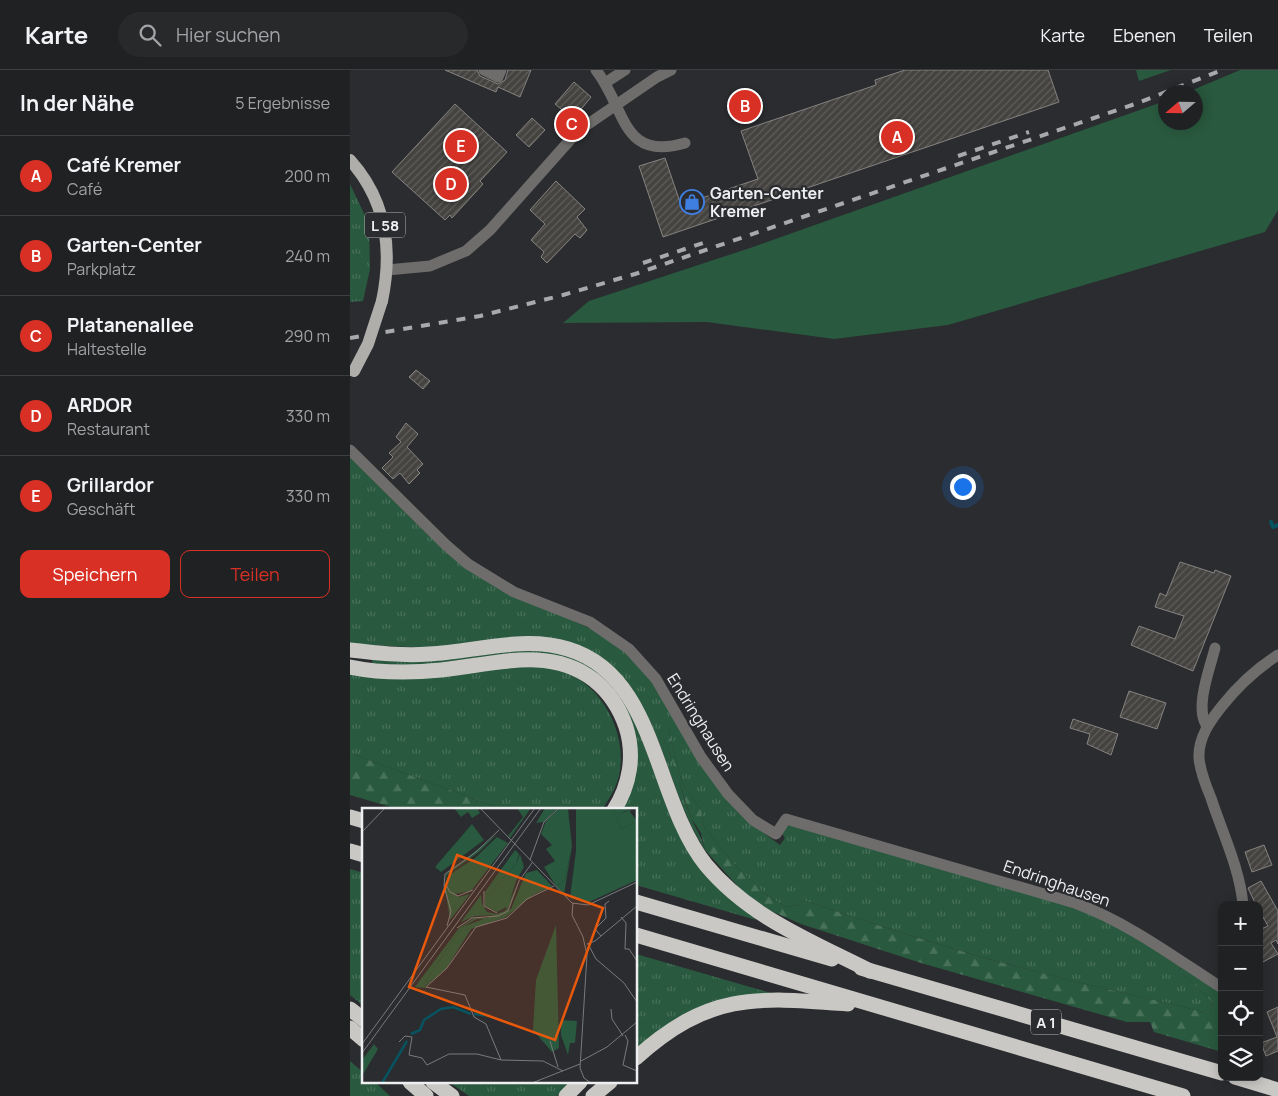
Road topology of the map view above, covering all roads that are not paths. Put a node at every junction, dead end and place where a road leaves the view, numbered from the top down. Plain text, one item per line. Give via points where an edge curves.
1 (484, 70) edge
2 (502, 70) edge
3 (596, 70) edge
4 (625, 70) edge
5 (671, 70) edge
6 (605, 83) junction
7 (616, 104) junction
8 (685, 143) dead end
9 (350, 160) edge
10 (387, 270) junction
11 (352, 374) edge
12 (350, 450) edge
13 (1215, 648) dead end
14 (350, 650) edge
15 (1278, 655) edge
16 (350, 667) edge
17 (1207, 726) junction
18 (615, 808) edge
19 (1242, 901) edge
20 (638, 903) edge
21 (638, 936) edge
22 (870, 971) junction
23 (1218, 985) edge
24 (878, 1006) junction
25 (350, 1009) edge
26 (362, 1018) edge
27 (350, 1028) edge
28 (362, 1038) edge
29 (638, 1056) edge
30 (1218, 1072) edge
31 (1249, 1081) edge
32 (412, 1084) edge
33 (436, 1084) edge
34 (578, 1084) edge
35 (608, 1084) edge
36 (1278, 1090) edge
37 (426, 1096) edge
38 (452, 1096) edge
39 (566, 1096) edge
40 (593, 1096) edge
41 (1183, 1096) edge

1 - 2 street via 498,76
3 - 6 street
4 - 6 street
5 - 7 street
6 - 7 street
7 - 8 street via 639,142 664,148
7 - 10 street via 571,137 490,230 466,251 430,266
9 - 10 main road, L 58 via 368,182 380,207 387,242
10 - 11 main road, L 58, bridge via 382,301 370,337
12 - 23 street, Endringhausen via 468,564 514,592 590,622 629,649 656,679 713,775 753,820 776,834 786,819 806,824 1080,905 1131,929
13 - 17 street via 1203,697 1202,720
14 - 22 highway via 428,654 535,644 568,649 592,660 611,674 634,704 681,825 718,878 774,922
15 - 17 street via 1242,683
16 - 18 highway via 422,671 536,659 562,664 588,675 613,701 629,737 629,775
17 - 19 street via 1199,757 1235,868
20 - 22 highway, A 1
21 - 24 highway, A 1
22 - 30 highway, A 1
24 - 29 highway via 788,999 734,1003 684,1022
24 - 41 highway, A 1
25 - 26 highway
27 - 28 highway
31 - 36 highway
32 - 37 highway
33 - 38 highway
34 - 39 highway
35 - 40 highway

